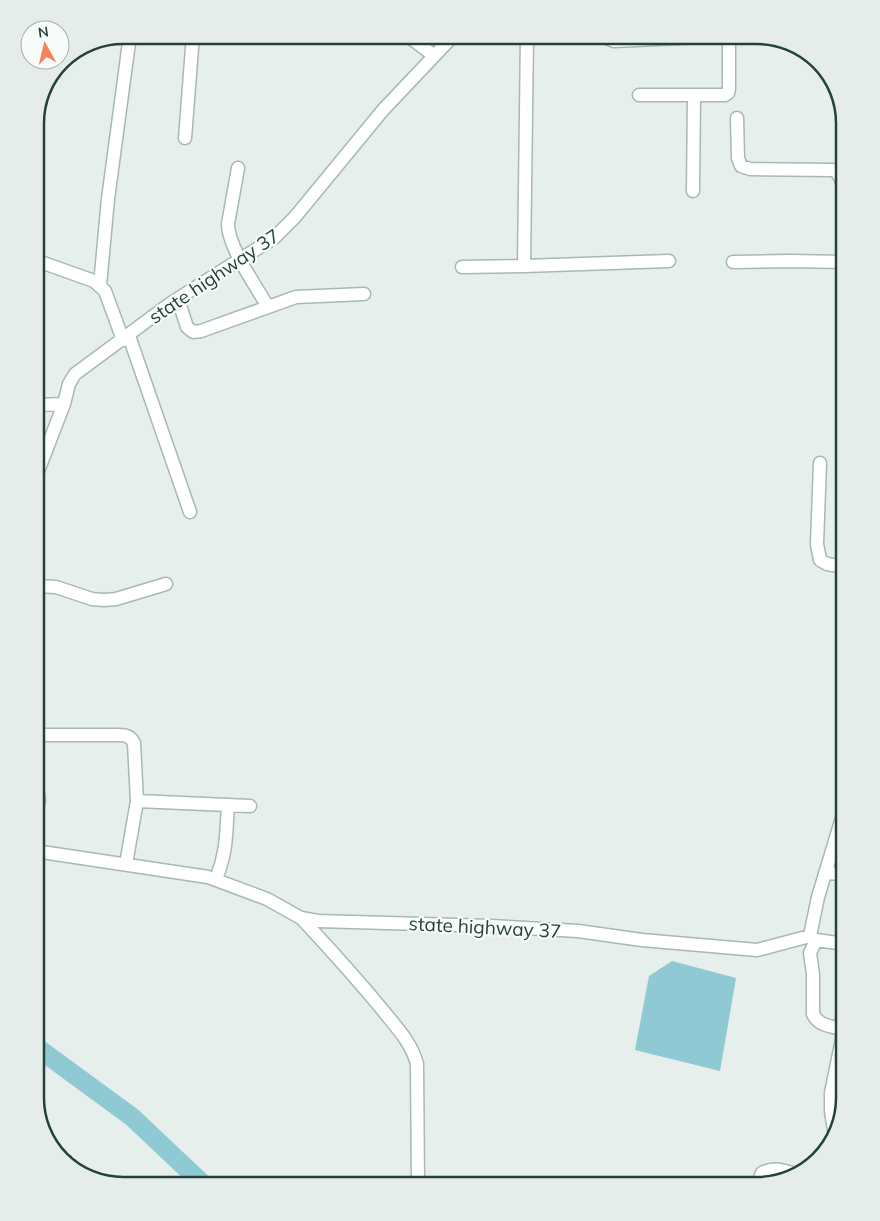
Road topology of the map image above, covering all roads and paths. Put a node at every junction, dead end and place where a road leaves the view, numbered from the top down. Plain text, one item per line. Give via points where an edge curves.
1 (129, 44) edge
2 (192, 44) edge
3 (419, 44) edge
4 (445, 44) edge
5 (527, 44) edge
6 (730, 44) edge
7 (433, 55) junction
8 (639, 95) dead end
9 (694, 96) junction
10 (737, 118) dead end
11 (185, 138) dead end
12 (238, 168) dead end
13 (836, 172) edge
14 (693, 192) dead end
15 (241, 260) junction
16 (669, 260) dead end
17 (733, 262) dead end
18 (836, 262) edge
19 (44, 263) edge
20 (524, 266) junction
21 (462, 267) dead end
22 (100, 284) junction
23 (364, 294) dead end
24 (178, 299) junction
25 (268, 307) junction
26 (126, 338) junction
27 (64, 404) junction
28 (44, 405) edge
29 (44, 456) edge
30 (820, 463) dead end
31 (190, 512) dead end
32 (836, 566) edge
33 (166, 584) dead end
34 (44, 586) edge
35 (44, 735) edge
36 (137, 801) junction
37 (228, 805) junction
38 (250, 806) dead end
39 (836, 837) edge
40 (44, 852) edge
41 (126, 864) junction
42 (825, 873) junction
43 (836, 874) edge
44 (216, 879) junction
45 (301, 918) junction
46 (813, 938) junction
47 (836, 942) edge
48 (836, 1028) edge
49 (836, 1070) edge
50 (833, 1122) edge
51 (67, 1153) edge
52 (76, 1162) edge
53 (786, 1171) edge
54 (418, 1177) edge
55 (760, 1177) edge

1 - 22 street
2 - 11 street
3 - 7 street
4 - 7 street, state highway 37
5 - 20 street
6 - 9 street via 728,93
7 - 15 street, state highway 37 via 295,217 274,238
8 - 9 street
9 - 14 street
10 - 13 street via 741,166
12 - 15 street via 228,232
15 - 24 street, state highway 37
15 - 25 street
16 - 20 street
17 - 18 street
19 - 22 street
20 - 21 street
22 - 26 street
23 - 25 street via 302,296
24 - 25 street via 187,327 194,332
24 - 26 street, state highway 37
26 - 27 street, state highway 37 via 75,374
26 - 31 street
27 - 28 street
27 - 29 street, state highway 37
30 - 32 street via 817,544 820,560
33 - 34 street via 104,600
35 - 36 street via 127,735 132,738
36 - 37 street
36 - 41 street
37 - 38 street
37 - 44 street via 226,848
39 - 42 street
40 - 41 street, state highway 37
41 - 44 street, state highway 37
42 - 43 street
42 - 46 street
44 - 45 street, state highway 37
45 - 46 street, state highway 37 via 578,931 757,950
45 - 54 street via 354,974 414,1053 417,1064
46 - 47 street
46 - 48 street via 810,953 813,1014 821,1024
49 - 50 street via 831,1092
51 - 52 path
53 - 55 street via 768,1170

